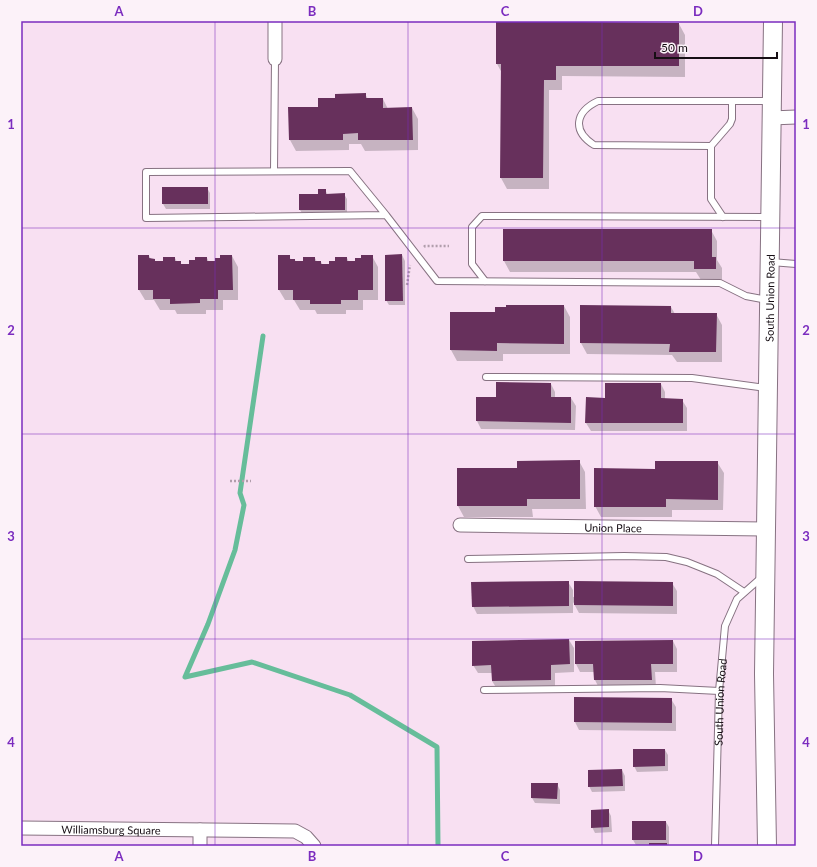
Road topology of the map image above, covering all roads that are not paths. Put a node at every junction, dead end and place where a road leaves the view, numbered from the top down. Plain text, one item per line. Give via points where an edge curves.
1 (275, 21) edge
2 (773, 21) edge
3 (275, 59) joint
4 (732, 101) junction
5 (772, 109) junction
6 (796, 117) edge
7 (711, 146) junction
8 (274, 171) junction
9 (386, 215) junction
10 (723, 217) junction
11 (770, 217) junction
12 (769, 261) junction
13 (796, 264) edge
14 (485, 281) junction
15 (769, 300) junction
16 (486, 377) dead end
17 (768, 388) junction
18 (460, 525) dead end
19 (766, 529) junction
20 (468, 559) dead end
21 (765, 574) junction
22 (744, 592) junction
23 (484, 690) dead end
24 (720, 690) junction
25 (21, 828) edge
26 (200, 830) junction
27 (200, 846) edge
28 (314, 846) edge
29 (715, 846) edge
30 (767, 846) edge

1 - 3 street
2 - 5 main road, South Union Road
3 - 8 lane
4 - 5 lane
4 - 7 lane via 730,124
4 - 7 lane via 598,101 587,106 579,122 586,140 594,145
5 - 6 street
5 - 11 main road, South Union Road
7 - 10 lane via 711,199
8 - 9 lane via 350,171
8 - 9 lane via 146,172 146,218
9 - 14 lane via 437,281
10 - 11 lane
10 - 14 lane via 482,216 472,226 472,264
11 - 12 main road, South Union Road
12 - 13 lane
12 - 15 main road, South Union Road
14 - 15 lane via 720,284 746,296
15 - 17 main road, South Union Road
16 - 17 lane via 692,378
17 - 19 main road, South Union Road
18 - 19 street, Union Place
19 - 21 main road, South Union Road
20 - 22 lane via 666,557 717,574
21 - 22 lane, South Union Road
21 - 30 main road, South Union Road
22 - 24 lane, South Union Road via 736,599 725,626
23 - 24 lane
24 - 29 lane, South Union Road
25 - 26 street, Williamsburg Square
26 - 27 street
26 - 28 street, Williamsburg Square via 295,831 306,837

